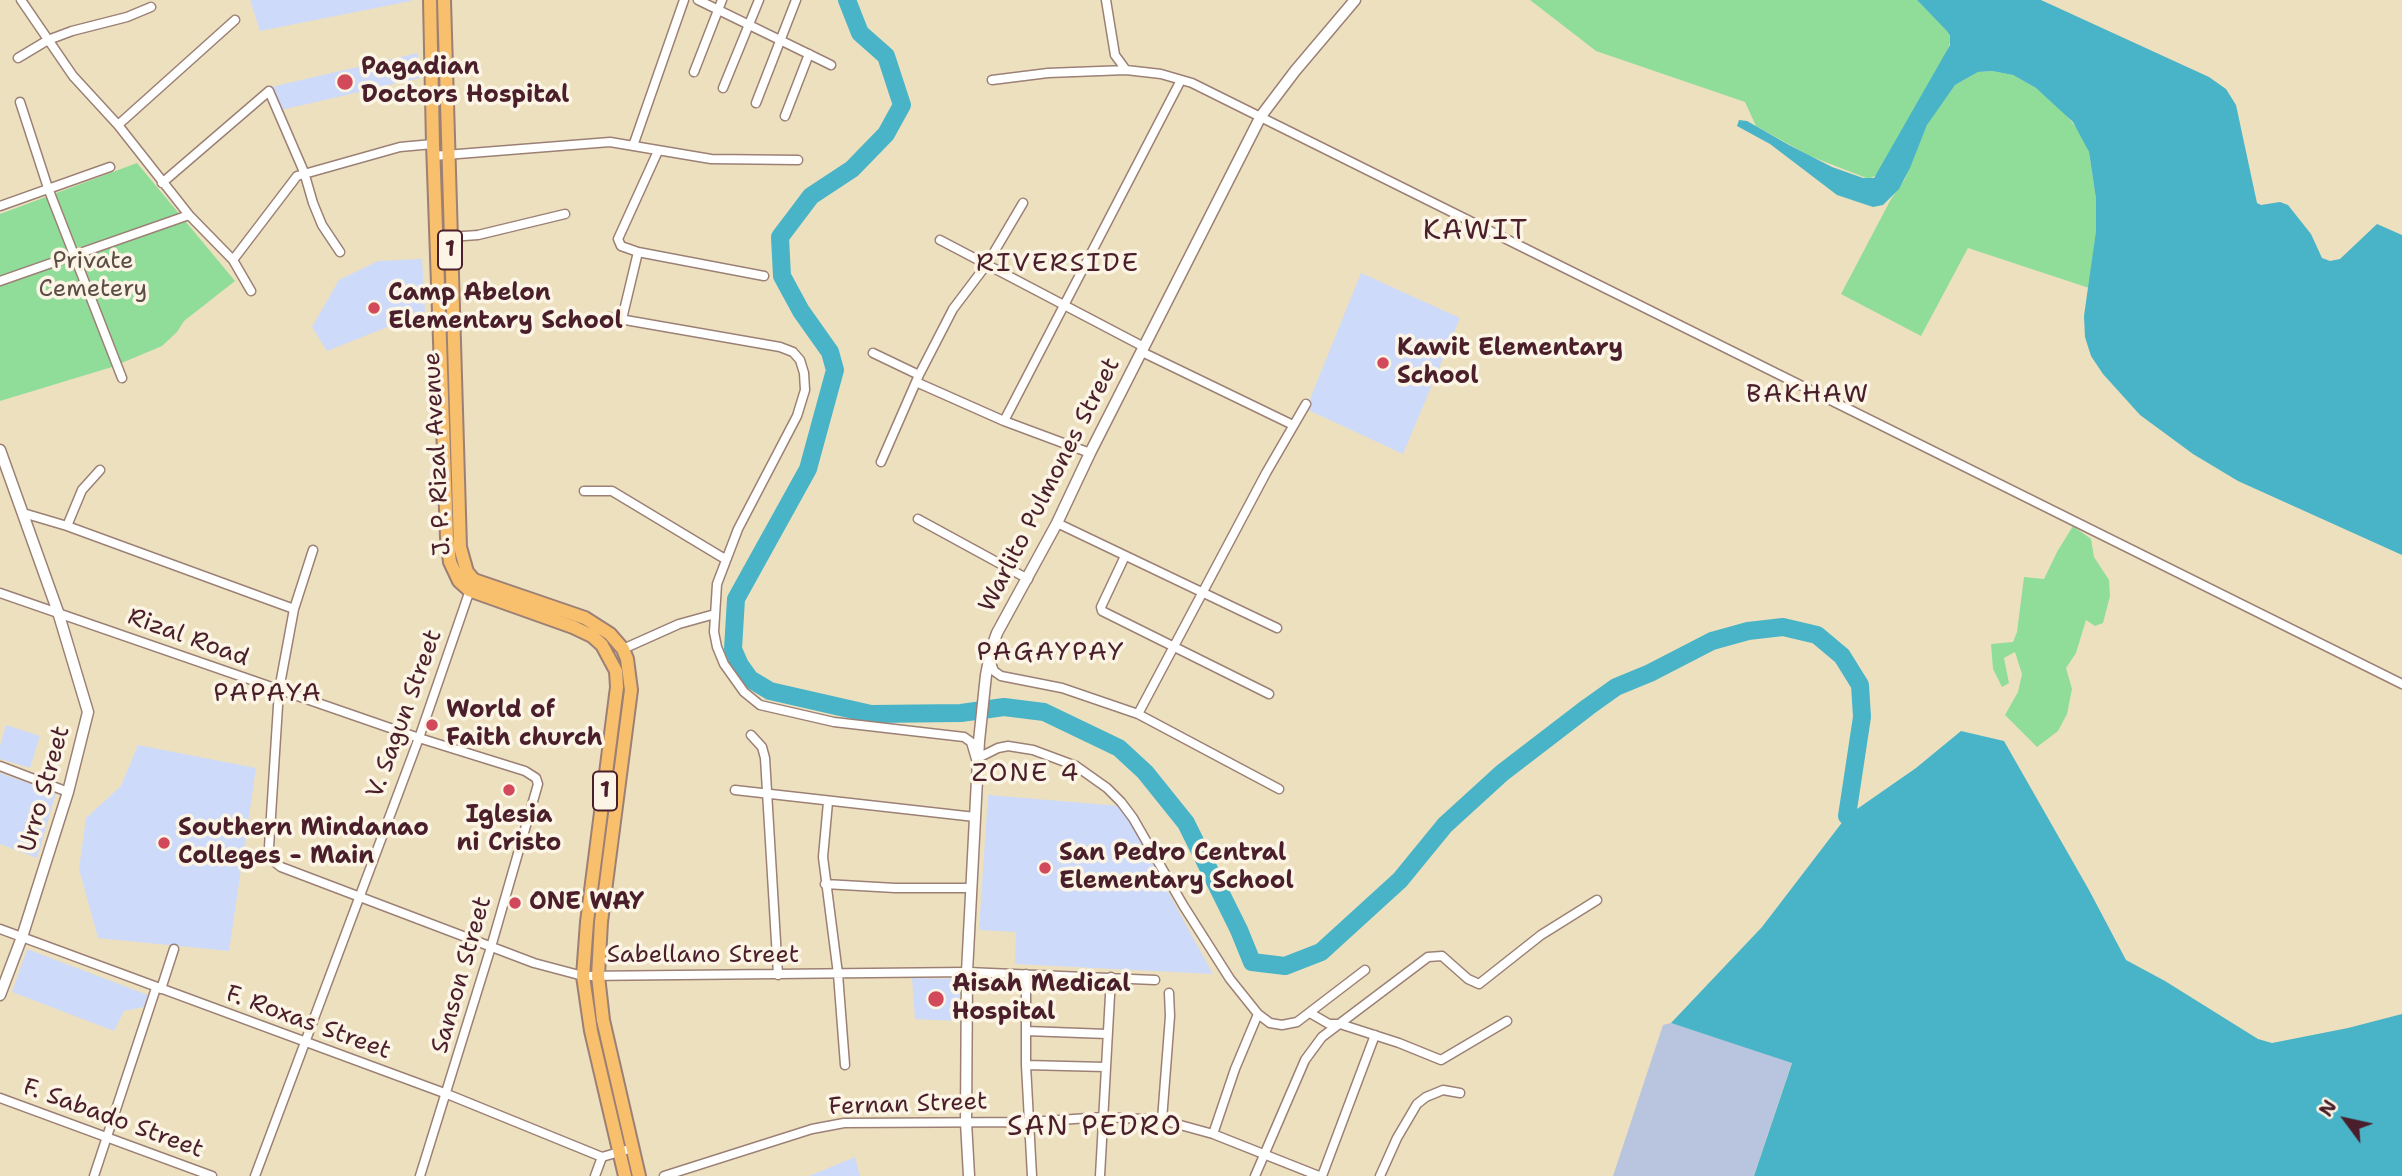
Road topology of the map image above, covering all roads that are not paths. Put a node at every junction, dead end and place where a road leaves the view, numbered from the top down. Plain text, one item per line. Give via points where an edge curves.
1 (20, 0) edge
2 (430, 0) edge
3 (444, 0) edge
4 (684, 0) edge
5 (698, 0) edge
6 (722, 0) edge
7 (759, 0) edge
8 (796, 0) edge
9 (1106, 0) edge
10 (1356, 0) edge
11 (151, 7) dead end
12 (718, 10) junction
13 (235, 20) dead end
14 (749, 25) junction
15 (48, 40) junction
16 (780, 40) junction
17 (809, 54) junction
18 (18, 58) dead end
19 (831, 65) dead end
20 (432, 69) junction
21 (445, 69) junction
22 (1126, 70) junction
23 (694, 72) dead end
24 (992, 80) dead end
25 (1181, 80) junction
26 (723, 88) dead end
27 (20, 102) dead end
28 (756, 103) dead end
29 (785, 116) dead end
30 (1261, 116) junction
31 (118, 125) junction
32 (633, 146) junction
33 (433, 150) junction
34 (658, 151) junction
35 (448, 155) junction
36 (798, 160) dead end
37 (110, 167) dead end
38 (304, 172) junction
39 (162, 183) junction
40 (48, 188) junction
41 (1023, 202) dead end
42 (0, 206) edge
43 (565, 214) dead end
44 (189, 215) junction
45 (450, 237) junction
46 (940, 240) dead end
47 (340, 252) dead end
48 (638, 252) junction
49 (73, 255) junction
50 (233, 260) junction
51 (987, 264) junction
52 (764, 276) dead end
53 (0, 281) edge
54 (251, 291) dead end
55 (453, 306) junction
56 (1064, 306) junction
57 (439, 307) junction
58 (608, 317) dead end
59 (622, 319) junction
60 (1143, 350) junction
61 (873, 353) dead end
62 (122, 377) dead end
63 (918, 379) junction
64 (441, 385) junction
65 (455, 385) junction
66 (1306, 404) dead end
67 (1004, 421) junction
68 (1293, 425) junction
69 (0, 450) edge
70 (1090, 453) junction
71 (881, 462) dead end
72 (2, 463) edge
73 (100, 470) dead end
74 (451, 474) junction
75 (584, 491) dead end
76 (23, 513) junction
77 (918, 519) dead end
78 (1057, 523) junction
79 (67, 526) junction
80 (313, 550) dead end
81 (1125, 556) junction
82 (725, 559) junction
83 (1028, 579) junction
84 (472, 585) junction
85 (0, 593) edge
86 (1202, 593) junction
87 (294, 609) junction
88 (58, 612) junction
89 (715, 614) junction
90 (1277, 628) dead end
91 (1173, 647) junction
92 (623, 649) junction
93 (990, 657) junction
94 (2402, 684) edge
95 (279, 690) junction
96 (1269, 694) dead end
97 (1138, 714) junction
98 (751, 735) dead end
99 (419, 738) junction
100 (980, 757) junction
101 (0, 766) edge
102 (978, 769) junction
103 (606, 782) junction
104 (538, 784) joint
105 (620, 784) junction
106 (1279, 789) dead end
107 (735, 790) dead end
108 (68, 792) junction
109 (769, 795) junction
110 (828, 802) junction
111 (975, 817) junction
112 (825, 884) junction
113 (971, 888) junction
114 (359, 896) junction
115 (1597, 900) dead end
116 (0, 929) edge
117 (22, 937) junction
118 (491, 947) junction
119 (174, 949) dead end
120 (1365, 970) dead end
121 (967, 972) junction
122 (838, 974) junction
123 (1026, 974) junction
124 (778, 975) junction
125 (583, 976) junction
126 (598, 976) junction
127 (1111, 977) junction
128 (1156, 979) dead end
129 (159, 989) junction
130 (1168, 993) dead end
131 (0, 995) edge
132 (1310, 1013) junction
133 (1258, 1014) junction
134 (1507, 1021) dead end
135 (1340, 1024) junction
136 (1026, 1031) junction
137 (1107, 1034) junction
138 (1375, 1035) junction
139 (304, 1042) junction
140 (845, 1065) dead end
141 (1026, 1065) junction
142 (1105, 1067) junction
143 (619, 1087) junction
144 (605, 1090) junction
145 (1460, 1093) dead end
146 (447, 1094) junction
147 (0, 1098) edge
148 (1103, 1117) junction
149 (1162, 1120) junction
150 (966, 1122) junction
151 (1030, 1122) junction
152 (1213, 1134) junction
153 (106, 1137) junction
154 (633, 1148) junction
155 (620, 1152) junction
156 (1263, 1154) junction
157 (602, 1157) junction
158 (94, 1176) edge
159 (212, 1176) edge
160 (255, 1176) edge
161 (420, 1176) edge
162 (595, 1176) edge
163 (625, 1176) edge
164 (639, 1176) edge
165 (664, 1176) edge
166 (969, 1176) edge
167 (1032, 1176) edge
168 (1089, 1176) edge
169 (1100, 1176) edge
170 (1255, 1176) edge
171 (1321, 1176) edge
172 (1380, 1176) edge

1 - 15 street
2 - 20 main road, J. P. Rizal Avenue / 1
3 - 21 main road, J. P. Rizal Avenue / 1
4 - 32 street
5 - 12 street
6 - 12 street
7 - 14 street
8 - 16 street
9 - 22 street via 1115,55
10 - 30 street, Warlito Pulmones Street
11 - 15 street
12 - 14 street
12 - 23 street
13 - 31 street
14 - 16 street
14 - 26 street
15 - 18 street
15 - 31 street via 86,92
16 - 17 street
16 - 28 street
17 - 19 street
17 - 29 street
20 - 21 main road
20 - 33 main road, J. P. Rizal Avenue / 1
21 - 35 main road, J. P. Rizal Avenue / 1
22 - 24 street
22 - 25 street
25 - 30 street
25 - 56 street
27 - 40 street
30 - 60 street, Warlito Pulmones Street
30 - 94 street
31 - 39 street
32 - 34 street
32 - 35 street via 610,142
33 - 35 street
33 - 38 street via 400,147
33 - 57 main road, J. P. Rizal Avenue / 1
34 - 36 street via 711,159
34 - 48 street via 618,239 621,246
35 - 45 main road, J. P. Rizal Avenue / 1
37 - 40 street
38 - 39 street via 269,91
38 - 47 street via 322,225
38 - 50 street via 292,180
39 - 44 street
40 - 42 street
40 - 49 street
41 - 51 street
43 - 45 street via 478,235
44 - 49 street
44 - 50 street
45 - 55 main road, J. P. Rizal Avenue / 1
46 - 51 street
48 - 52 street
48 - 59 street
49 - 53 street
49 - 62 street
50 - 54 street
51 - 56 street
51 - 63 street via 953,309
55 - 57 main road
55 - 65 main road, J. P. Rizal Avenue / 1
56 - 60 street
56 - 67 street
57 - 64 main road, J. P. Rizal Avenue / 1
58 - 59 street
59 - 82 street via 780,347 800,360 805,390 797,416
60 - 68 street
60 - 70 street, Warlito Pulmones Street
61 - 63 street
63 - 67 street
63 - 71 street
64 - 65 main road
64 - 74 main road, J. P. Rizal Avenue / 1
65 - 74 main road, J. P. Rizal Avenue / 1
66 - 68 street
67 - 70 street
68 - 86 street
69 - 72 street
70 - 78 street, Warlito Pulmones Street
72 - 76 street
73 - 79 street via 82,490
74 - 84 main road, J. P. Rizal Avenue / 1 via 454,572 459,581
75 - 82 street via 612,491
76 - 79 street
76 - 88 street
77 - 83 street
78 - 81 street
78 - 83 street, Warlito Pulmones Street
79 - 87 street
80 - 87 street
81 - 86 street
81 - 91 street via 1101,609
82 - 89 street
83 - 93 street, Warlito Pulmones Street via 997,633
84 - 92 main road, J. P. Rizal Avenue via 584,618 610,634
84 - 99 street, V. Sagun Street
84 - 103 main road, J. P. Rizal Avenue / 1 via 573,627 602,645 616,671 617,687
85 - 88 street, Rizal Road
86 - 90 street
86 - 91 street
87 - 95 street
88 - 95 street, Rizal Road
88 - 108 street, Urro Street via 88,712
89 - 92 street
89 - 102 street via 724,664 751,700 834,722 964,737 971,742
91 - 96 street
91 - 97 street
92 - 105 main road, 1 via 631,690
93 - 97 street via 994,671 1001,676 1062,688
93 - 100 street, Warlito Pulmones Street
95 - 99 street, Rizal Road
95 - 114 street, Sabellano Street via 269,847 272,860
97 - 106 street
98 - 109 street via 762,747
99 - 104 street, Rizal Road via 525,771
99 - 114 street, V. Sagun Street
100 - 102 street, Warlito Pulmones Street
100 - 133 street via 1008,746 1032,750 1076,766 1107,788 1133,818 1219,961
101 - 108 street
102 - 111 street, Warlito Pulmones Street
103 - 105 main road
103 - 125 main road, J. P. Rizal Avenue / 1
104 - 118 street, Sanson Street
105 - 126 main road, 1
107 - 109 street
108 - 117 street, Urro Street
109 - 110 street
109 - 124 street
110 - 111 street
110 - 112 street
111 - 113 street, Warlito Pulmones Street
112 - 113 street
112 - 122 street
113 - 121 street, Warlito Pulmones Street
114 - 118 street, Sabellano Street
114 - 139 street, V. Sagun Street
115 - 135 street via 1541,935 1479,984 1447,959 1428,957
116 - 117 street, F. Roxas Street
117 - 129 street, F. Roxas Street
117 - 131 street, Urro Street
118 - 125 street, Sabellano Street
118 - 146 street, Sanson Street
119 - 129 street
120 - 132 street
121 - 122 street, Sabellano Street
121 - 123 street, Sabellano Street
121 - 150 street, Warlito Pulmones Street
122 - 124 street, Sabellano Street
122 - 140 street
123 - 127 street, Sabellano Street
123 - 136 street
124 - 126 street, Sabellano Street
125 - 126 street, Sabellano Street
125 - 144 main road, J. P. Rizal Avenue / 1
126 - 143 main road, 1
127 - 128 street, Sabellano Street
127 - 137 street
129 - 139 street, F. Roxas Street
129 - 153 street
130 - 149 street
132 - 133 street via 1282,1025
132 - 135 street via 1329,1024
133 - 152 street
134 - 138 street via 1441,1060
135 - 138 street
135 - 156 street via 1322,1037 1304,1060
136 - 137 street
136 - 141 street
137 - 142 street
138 - 171 street
139 - 146 street, F. Roxas Street
139 - 160 street, V. Sagun Street
141 - 142 street
141 - 151 street
142 - 148 street
143 - 144 main road
143 - 154 main road, 1
144 - 155 main road, J. P. Rizal Avenue / 1
145 - 172 street via 1443,1090 1417,1104
146 - 157 street, F. Roxas Street
146 - 161 street, Sanson Street
147 - 153 street, F. Sabado Street
148 - 149 street, Fernan Street
148 - 151 street, Fernan Street
148 - 169 street
149 - 152 street, Fernan Street
150 - 151 street, Fernan Street
150 - 165 street, Fernan Street via 830,1125
150 - 166 street, Warlito Pulmones Street
151 - 167 street
152 - 156 street, Fernan Street
153 - 158 street
153 - 159 street, F. Sabado Street
154 - 155 street
154 - 164 main road, 1
155 - 157 street
155 - 163 main road, J. P. Rizal Avenue / 1
156 - 170 street
156 - 171 street, Fernan Street
157 - 162 street
168 - 169 street

